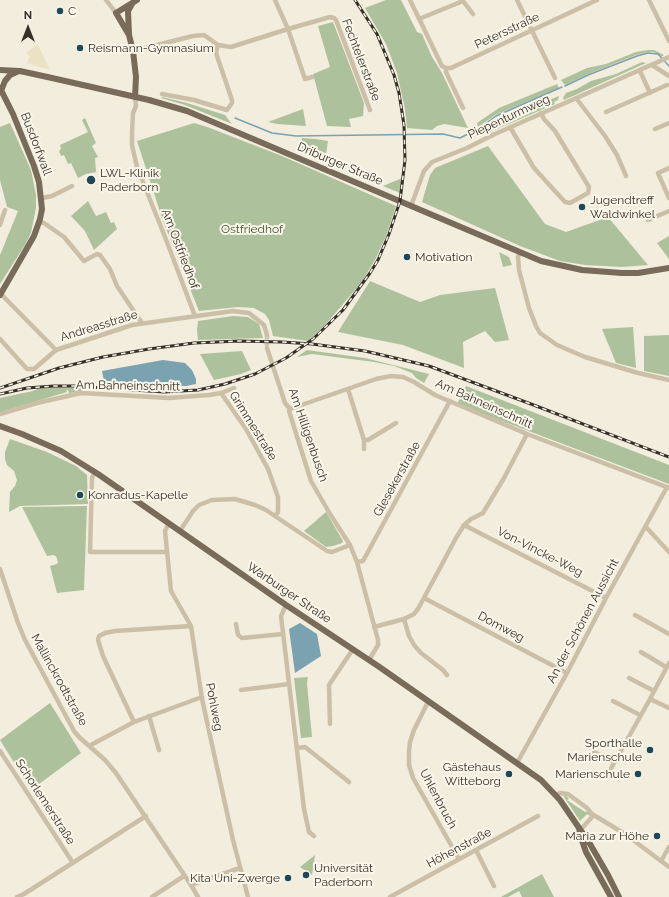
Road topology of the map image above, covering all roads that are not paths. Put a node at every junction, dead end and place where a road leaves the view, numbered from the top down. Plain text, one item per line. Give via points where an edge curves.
1 (106, 0) edge
2 (275, 0) edge
3 (410, 0) edge
4 (518, 0) edge
5 (597, 0) edge
6 (649, 0) edge
7 (135, 1) edge
8 (116, 13) junction
9 (473, 14) dead end
10 (419, 19) junction
11 (288, 29) junction
12 (532, 30) junction
13 (129, 35) junction
14 (669, 41) edge
15 (218, 45) junction
16 (133, 51) junction
17 (669, 57) edge
18 (654, 64) junction
19 (446, 68) junction
20 (0, 70) edge
21 (640, 70) junction
22 (20, 71) junction
23 (669, 76) edge
24 (312, 77) dead end
25 (555, 78) dead end
26 (667, 85) dead end
27 (1, 90) edge
28 (650, 93) junction
29 (162, 94) dead end
30 (135, 97) junction
31 (576, 98) junction
32 (463, 108) dead end
33 (370, 110) dead end
34 (606, 112) dead end
35 (541, 113) junction
36 (669, 123) edge
37 (510, 127) junction
38 (655, 129) dead end
39 (669, 168) edge
40 (626, 176) dead end
41 (72, 186) dead end
42 (42, 198) junction
43 (669, 198) edge
44 (411, 206) junction
45 (5, 210) dead end
46 (669, 211) edge
47 (648, 220) dead end
48 (39, 222) junction
49 (0, 225) edge
50 (520, 253) junction
51 (669, 268) edge
52 (0, 294) edge
53 (195, 316) junction
54 (142, 323) junction
55 (267, 335) tunnel mouth
56 (0, 339) edge
57 (267, 348) tunnel mouth
58 (56, 350) junction
59 (669, 380) edge
60 (234, 388) dead end
61 (348, 389) junction
62 (221, 393) junction
63 (450, 401) junction
64 (290, 409) junction
65 (0, 414) edge
66 (396, 423) dead end
67 (0, 426) edge
68 (527, 434) junction
69 (364, 440) junction
70 (364, 449) dead end
71 (95, 472) junction
72 (668, 488) edge
73 (275, 516) junction
74 (169, 523) junction
75 (464, 524) junction
76 (646, 527) junction
77 (180, 531) junction
78 (350, 545) junction
79 (167, 552) junction
80 (669, 552) edge
81 (357, 562) junction
82 (0, 569) edge
83 (424, 598) junction
84 (606, 598) junction
85 (286, 605) junction
86 (635, 615) dead end
87 (404, 619) junction
88 (236, 624) dead end
89 (191, 626) junction
90 (374, 627) junction
91 (283, 634) junction
92 (669, 634) edge
93 (353, 649) junction
94 (641, 652) dead end
95 (369, 660) junction
96 (668, 665) edge
97 (567, 673) junction
98 (447, 675) dead end
99 (629, 678) dead end
100 (289, 684) junction
101 (242, 690) dead end
102 (654, 691) junction
103 (202, 698) junction
104 (650, 699) junction
105 (613, 701) dead end
106 (428, 702) junction
107 (669, 708) edge
108 (149, 716) junction
109 (640, 716) junction
110 (134, 722) junction
111 (330, 724) dead end
112 (90, 746) junction
113 (296, 748) junction
114 (159, 750) dead end
115 (0, 751) edge
116 (594, 752) dead end
117 (614, 762) junction
118 (517, 763) junction
119 (604, 777) dead end
120 (349, 782) dead end
121 (556, 795) junction
122 (592, 814) junction
123 (146, 816) junction
124 (538, 816) dead end
125 (578, 828) junction
126 (314, 836) dead end
127 (669, 847) edge
128 (476, 850) junction
129 (459, 859) junction
130 (661, 861) junction
131 (72, 863) junction
132 (669, 867) edge
133 (240, 868) junction
134 (184, 876) junction
135 (191, 885) junction
136 (494, 886) dead end
137 (17, 897) edge
138 (152, 897) edge
139 (198, 897) edge
140 (248, 897) edge
141 (390, 897) edge
142 (611, 897) edge
143 (619, 897) edge

1 - 8 street
2 - 11 street
3 - 10 street
4 - 12 street
5 - 12 street, Petersstraße
6 - 14 street
7 - 8 main road
7 - 13 main road via 128,11
8 - 13 main road
9 - 10 street via 463,1
10 - 19 street via 442,66
11 - 15 street, Fechtelerstraße via 231,47
11 - 24 street via 305,79
11 - 33 street, Fechtelerstraße via 334,18
12 - 19 street, Petersstraße via 451,68
12 - 25 street
13 - 16 main road
15 - 16 street via 204,35
15 - 29 street via 217,56 232,100 227,110
16 - 30 main road
17 - 18 street, Piepenturmweg
18 - 21 street, Piepenturmweg
18 - 23 street
19 - 32 street
20 - 22 main road, Driburger Straße
21 - 28 street
21 - 31 street, Piepenturmweg
22 - 27 main road via 5,81
22 - 30 main road, Driburger Straße
26 - 28 street
27 - 42 main road, Busdorfwall via 14,114 34,166
28 - 34 street
30 - 44 main road, Driburger Straße via 204,118
30 - 53 street, Am Ostfriedhof via 132,145 137,167
31 - 35 street, Piepenturmweg
31 - 40 street via 605,136
35 - 37 street, Piepenturmweg
35 - 37 street via 589,187 588,193 570,203 565,202 534,168
36 - 38 street
37 - 44 street, Piepenturmweg via 432,162 424,170
39 - 43 street via 658,173
41 - 42 street
42 - 48 main road, Busdorfwall
44 - 50 main road, Driburger Straße
45 - 49 street
46 - 47 street
48 - 52 main road, Busdorfwall via 29,246
48 - 54 street via 64,238 84,261 100,255
50 - 51 main road, Driburger Straße via 557,265 593,271 638,273
50 - 59 street via 519,270 529,308 540,333 557,346 585,357
52 - 58 street, Andreasstraße
53 - 54 street, Andreasstraße
53 - 55 street via 233,311 249,312 264,325
54 - 58 street, Andreasstraße
56 - 58 street, Andreasstraße via 27,368 34,369
57 - 64 street, Am Hilligenbusch via 285,403
60 - 62 street, Am Bahneinschnitt
61 - 63 street, Am Bahneinschnitt via 397,376
61 - 64 street, Am Bahneinschnitt
61 - 69 street
62 - 65 street, Am Bahneinschnitt via 168,398 81,393
62 - 73 street, Grimmestraße via 268,469 278,497 278,512
63 - 68 street, Am Bahneinschnitt
63 - 81 street, Glesekerstraße via 363,561
64 - 78 street, Am Hilligenbusch via 311,481
66 - 69 street
67 - 71 main road, Warburger Straße via 61,451
68 - 72 street, Am Bahneinschnitt
68 - 75 street via 483,513
69 - 70 street
71 - 74 main road, Warburger Straße
71 - 79 street via 92,478 90,552
72 - 76 street, An der Schönen Aussicht
73 - 77 street via 239,500 212,500 199,505
73 - 78 street via 327,551 332,552
74 - 77 main road, Warburger Straße
74 - 79 street, Pohlweg via 166,529
75 - 83 street
75 - 84 street, Von-Vincke-Weg
76 - 80 street
76 - 84 street, An der Schönen Aussicht
77 - 85 main road, Warburger Straße
78 - 81 street, Am Hilligenbusch
79 - 89 street, Pohlweg via 171,592
81 - 90 street, Am Hilligenbusch
82 - 112 street, Mallinckrodtstraße via 30,651 74,731
83 - 87 street via 414,614
83 - 97 street, Domweg
84 - 97 street, An der Schönen Aussicht
85 - 91 street via 281,616
85 - 93 main road, Warburger Straße
86 - 92 street
87 - 90 street
87 - 98 street via 414,645
88 - 91 street via 238,635 242,638
89 - 103 street, Pohlweg
89 - 110 street via 105,632 99,636 103,656
90 - 95 street, Am Hilligenbusch via 378,645
91 - 100 street
93 - 95 main road, Warburger Straße
93 - 111 street via 329,685
94 - 96 street
95 - 106 main road, Warburger Straße
96 - 102 street
97 - 118 street, An der Schönen Aussicht
99 - 102 street
100 - 101 street
100 - 113 street
102 - 104 street
103 - 108 street
103 - 133 street, Pohlweg
104 - 107 street
104 - 109 street
105 - 109 street
106 - 118 main road, Warburger Straße
106 - 129 street, Uhlenbruch via 410,742 410,766 413,778
108 - 110 street
108 - 114 street
109 - 117 street
110 - 112 street
112 - 123 street, Mallinckrodtstraße via 116,773
113 - 120 street via 305,747
113 - 126 street via 304,809 309,832
115 - 131 street, Schorlemerstraße
116 - 117 street
117 - 119 street
118 - 121 main road, Warburger Straße via 541,780
121 - 122 street via 568,794 588,808
121 - 125 main road, Warburger Straße
122 - 125 street via 583,827
122 - 130 street via 625,834
123 - 131 street
123 - 134 street, Mallinckrodtstraße
124 - 128 street, Höhenstraße
125 - 142 main road, Warburger Straße via 586,852
125 - 143 main road, Warburger Straße via 597,856
127 - 130 street
128 - 129 street, Höhenstraße
128 - 136 street
129 - 141 street, Höhenstraße
130 - 132 street
131 - 137 street
133 - 135 street
133 - 140 street, Pohlweg
134 - 135 street, Mallinckrodtstraße
134 - 138 street
135 - 139 street, Mallinckrodtstraße

